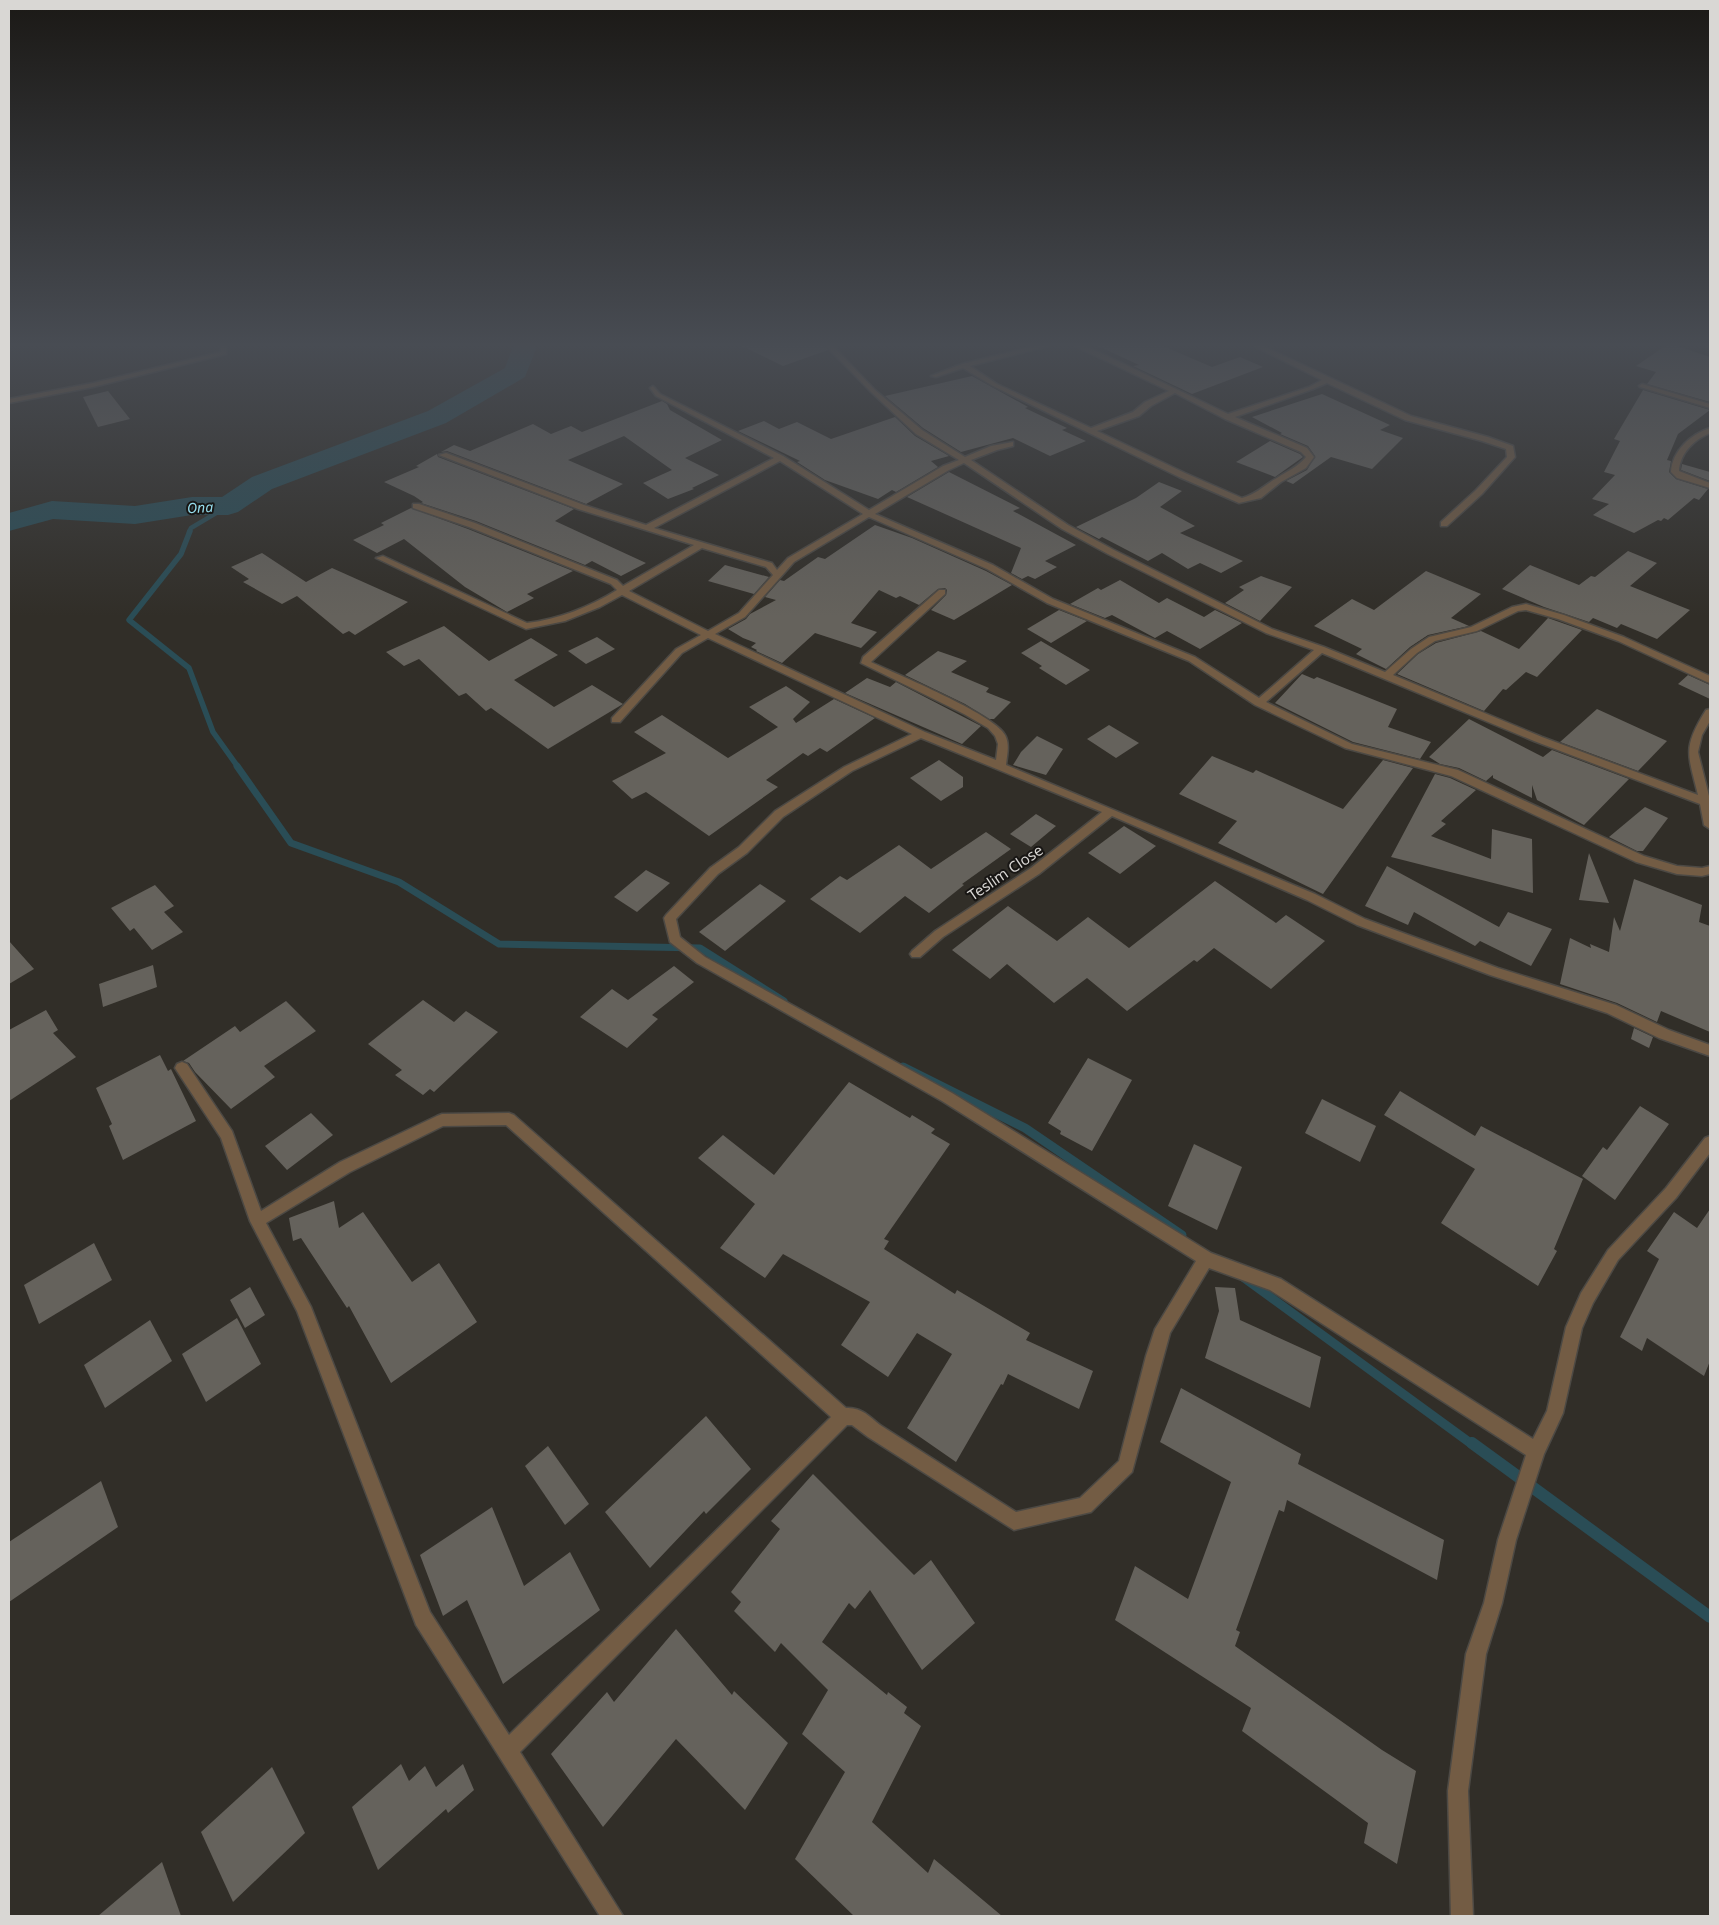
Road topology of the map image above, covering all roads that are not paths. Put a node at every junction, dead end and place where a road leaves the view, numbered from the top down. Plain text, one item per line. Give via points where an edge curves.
1 (737, 436) edge
2 (925, 436) edge
3 (1101, 436) edge
4 (1271, 436) edge
5 (1473, 436) edge
6 (1697, 436) edge
7 (1010, 444) dead end
8 (443, 455) dead end
9 (780, 458) junction
10 (964, 461) junction
11 (1710, 486) edge
12 (416, 506) dead end
13 (869, 514) junction
14 (1444, 524) dead end
15 (649, 527) junction
16 (702, 545) junction
17 (380, 558) dead end
18 (776, 574) junction
19 (624, 592) junction
20 (942, 592) dead end
21 (707, 634) junction
22 (1321, 649) junction
23 (1386, 677) junction
24 (1710, 680) edge
25 (1259, 703) junction
26 (1710, 712) edge
27 (616, 720) dead end
28 (921, 734) junction
29 (1001, 766) junction
30 (1707, 803) edge
31 (1110, 812) junction
32 (1710, 825) edge
33 (1710, 870) edge
34 (916, 954) dead end
35 (1710, 1050) edge
36 (182, 1068) dead end
37 (1710, 1142) edge
38 (257, 1222) junction
39 (1206, 1260) junction
40 (843, 1417) junction
41 (1536, 1451) junction
42 (506, 1751) junction
43 (612, 1916) edge
44 (1462, 1916) edge

1 - 9 street
2 - 10 street
3 - 4 street via 1242,501 1258,496 1303,466 1310,457 1304,450
5 - 14 street via 1510,448 1511,457
6 - 11 street via 1686,446 1674,466 1675,472
7 - 10 street
8 - 15 street via 581,507
9 - 13 street
9 - 15 street
10 - 13 street via 946,468
10 - 22 street via 1065,527 1111,552 1269,631
12 - 19 street via 614,582
13 - 18 street via 791,560
13 - 25 street via 990,567 1050,601 1192,659
15 - 16 street
16 - 18 street via 769,565
16 - 19 street
17 - 19 street via 526,626 553,623
18 - 21 street via 742,615
19 - 21 street
20 - 29 street via 866,663 992,726 1003,744
21 - 27 street via 679,651
21 - 28 street
22 - 23 street
22 - 25 street
23 - 24 street via 1432,639 1474,628 1526,607 1621,639
23 - 30 street
25 - 33 street via 1349,746 1454,773 1640,859 1677,870
26 - 30 street via 1697,734 1694,752
28 - 29 street
28 - 39 street via 848,768 779,814 743,850 714,871 670,918 674,938 701,960 947,1097
29 - 31 street
30 - 32 street
31 - 34 street, Teslim Close via 1035,871 938,934
31 - 35 street via 1311,896 1361,922 1494,972 1611,1009 1664,1034
36 - 38 street via 227,1135
37 - 41 street via 1671,1193 1613,1255 1587,1298 1574,1327 1555,1413
38 - 40 street via 344,1167 442,1120 510,1119
38 - 42 street via 304,1307 423,1618
39 - 40 street via 1163,1329 1126,1466 1085,1506 1014,1521 855,1416
39 - 41 street via 1275,1284
40 - 42 street
41 - 44 street via 1506,1540 1493,1603 1476,1654 1458,1790
42 - 43 street

